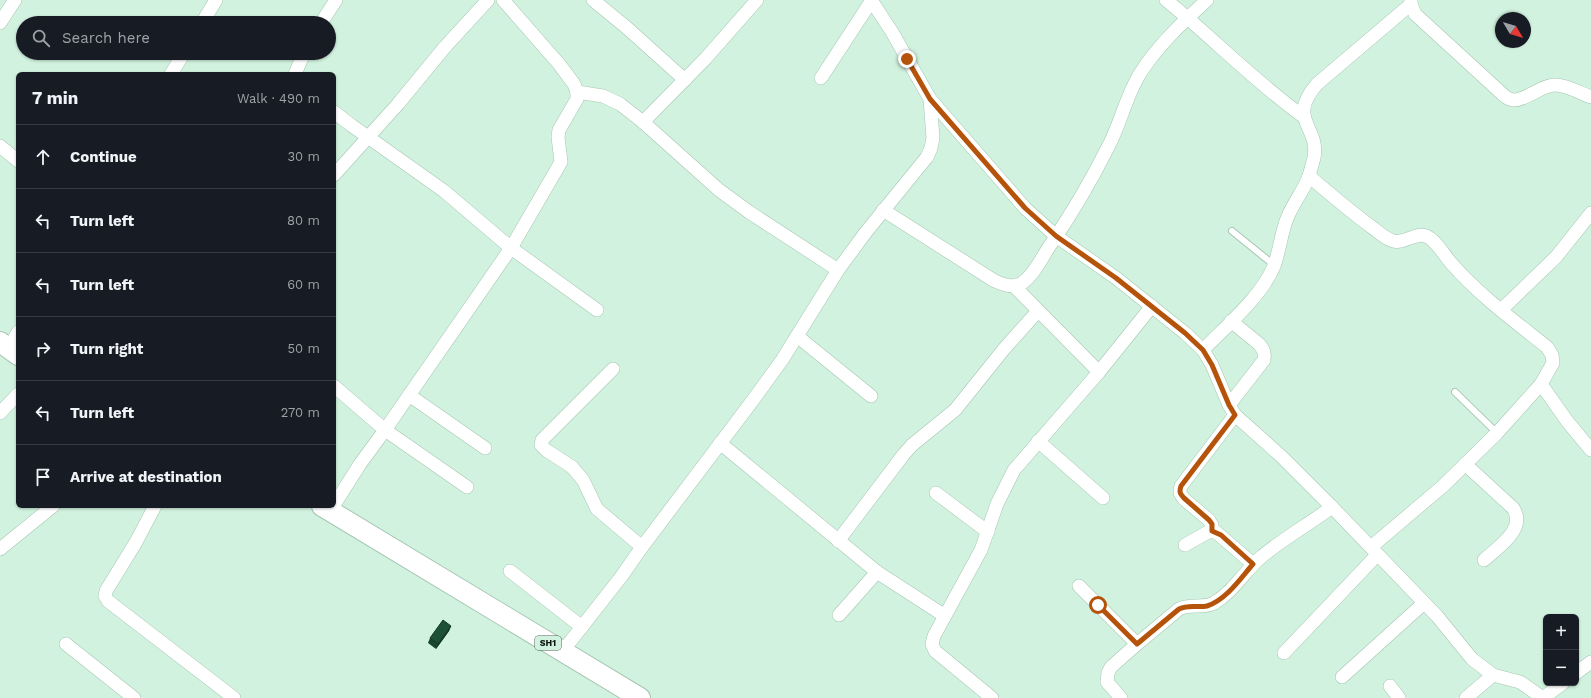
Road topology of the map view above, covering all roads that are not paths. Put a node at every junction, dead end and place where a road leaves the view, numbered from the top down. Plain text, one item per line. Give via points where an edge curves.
1 (15, 0) edge
2 (216, 0) edge
3 (336, 0) edge
4 (488, 0) edge
5 (503, 0) edge
6 (593, 0) edge
7 (757, 0) edge
8 (872, 0) edge
9 (1166, 0) edge
10 (1207, 0) edge
11 (1411, 2) edge
12 (206, 16) edge
13 (326, 16) edge
14 (1188, 18) junction
15 (0, 23) edge
16 (180, 60) edge
17 (301, 60) edge
18 (172, 72) edge
19 (296, 72) edge
20 (821, 78) dead end
21 (685, 80) junction
22 (577, 92) junction
23 (1591, 97) edge
24 (930, 99) junction
25 (336, 113) edge
26 (1304, 117) junction
27 (643, 122) junction
28 (368, 137) junction
29 (0, 146) edge
30 (16, 159) edge
31 (336, 173) edge
32 (1309, 176) junction
33 (883, 210) junction
34 (1591, 213) edge
35 (1232, 230) dead end
36 (1056, 236) junction
37 (511, 248) junction
38 (1274, 265) junction
39 (838, 270) junction
40 (1014, 286) junction
41 (1152, 306) junction
42 (597, 310) dead end
43 (1501, 310) junction
44 (1038, 311) junction
45 (1231, 321) junction
46 (797, 336) junction
47 (1203, 350) junction
48 (613, 369) dead end
49 (1099, 372) junction
50 (1541, 384) junction
51 (336, 388) edge
52 (1455, 392) dead end
53 (409, 395) junction
54 (16, 396) edge
55 (872, 396) dead end
56 (1232, 410) junction
57 (0, 413) edge
58 (385, 430) junction
59 (1497, 433) junction
60 (1038, 441) junction
61 (720, 443) junction
62 (485, 448) dead end
63 (1591, 450) edge
64 (1465, 464) junction
65 (467, 487) dead end
66 (936, 493) dead end
67 (336, 498) edge
68 (1103, 498) dead end
69 (1332, 507) junction
70 (51, 508) edge
71 (154, 508) edge
72 (332, 508) edge
73 (1212, 531) junction
74 (988, 532) junction
75 (838, 540) junction
76 (642, 546) junction
77 (1185, 546) dead end
78 (0, 549) edge
79 (1374, 551) junction
80 (1484, 560) dead end
81 (1253, 564) junction
82 (510, 571) dead end
83 (877, 572) junction
84 (1079, 586) dead end
85 (1424, 603) junction
86 (839, 615) dead end
87 (945, 616) junction
88 (582, 627) junction
89 (66, 644) dead end
90 (1137, 644) junction
91 (562, 652) junction
92 (1284, 653) dead end
93 (1591, 662) edge
94 (1579, 671) edge
95 (1493, 675) junction
96 (1342, 677) dead end
97 (1390, 686) dead end
98 (1559, 686) edge
99 (134, 698) edge
100 (234, 698) edge
101 (640, 698) edge
102 (992, 698) edge
103 (1121, 698) edge
104 (1399, 698) edge
105 (1466, 698) edge
106 (1543, 698) edge

1 - 15 street
2 - 12 street
3 - 13 street
4 - 28 street
5 - 22 street via 559,64
6 - 21 street
7 - 21 street
8 - 20 street
8 - 24 street
9 - 14 street
10 - 14 street
11 - 23 street via 1415,14 1508,98 1520,98 1556,84
11 - 26 street via 1316,84 1305,102
14 - 26 street via 1253,77
14 - 36 street via 1152,56 1141,72 1130,91 1109,146
16 - 18 street
17 - 19 street
21 - 27 street
22 - 27 street via 610,98
22 - 37 street via 577,99 559,130 561,162
24 - 33 street via 931,148
24 - 36 street via 1010,192
25 - 28 street
26 - 32 street via 1315,145
27 - 39 street via 719,190
28 - 31 street
28 - 37 street via 444,191
29 - 30 street
32 - 38 street via 1287,218
32 - 43 street via 1388,239 1395,242 1426,236 1462,275
33 - 39 street
33 - 40 street via 993,280
34 - 43 street via 1556,257
35 - 38 lane
36 - 40 street via 1030,275
36 - 41 street
37 - 42 street
37 - 53 street
38 - 45 street via 1259,290
39 - 46 street
40 - 44 street
41 - 47 street
41 - 49 street
43 - 50 street via 1547,347 1552,355 1553,362
44 - 49 street
44 - 75 street via 955,410 904,454
45 - 47 street
45 - 56 street via 1263,348 1265,356
46 - 55 street
46 - 61 street
47 - 56 street
48 - 76 street via 542,440 541,445 572,467 597,508
49 - 60 street
50 - 59 street
50 - 63 street
51 - 58 street
52 - 59 lane
53 - 58 street
53 - 62 street
54 - 57 street
56 - 69 street
56 - 73 street via 1179,491 1180,495 1209,520
58 - 65 street
58 - 67 street
59 - 64 street
60 - 68 street
60 - 74 street via 1011,475 997,504
61 - 75 street
61 - 76 street
64 - 79 street
64 - 80 street via 1513,508 1518,521 1512,532
66 - 74 street
69 - 79 street
69 - 81 street
70 - 78 street
71 - 100 street via 105,596 108,601
72 - 91 main road, SH1
73 - 77 street
73 - 81 street via 1221,535
74 - 87 street
75 - 83 street
76 - 88 street
79 - 85 street
79 - 92 street
81 - 90 street via 1223,597 1205,606 1186,606 1179,609
82 - 88 street
83 - 86 street
83 - 87 street
84 - 90 street
85 - 95 street via 1472,660
85 - 96 street
87 - 102 street via 934,636 932,644 935,651
88 - 91 street
89 - 99 street
90 - 103 street via 1111,667 1108,673 1107,682
91 - 101 main road, SH1
93 - 94 street
95 - 105 street
95 - 106 street via 1520,682
97 - 104 street
98 - 106 street

